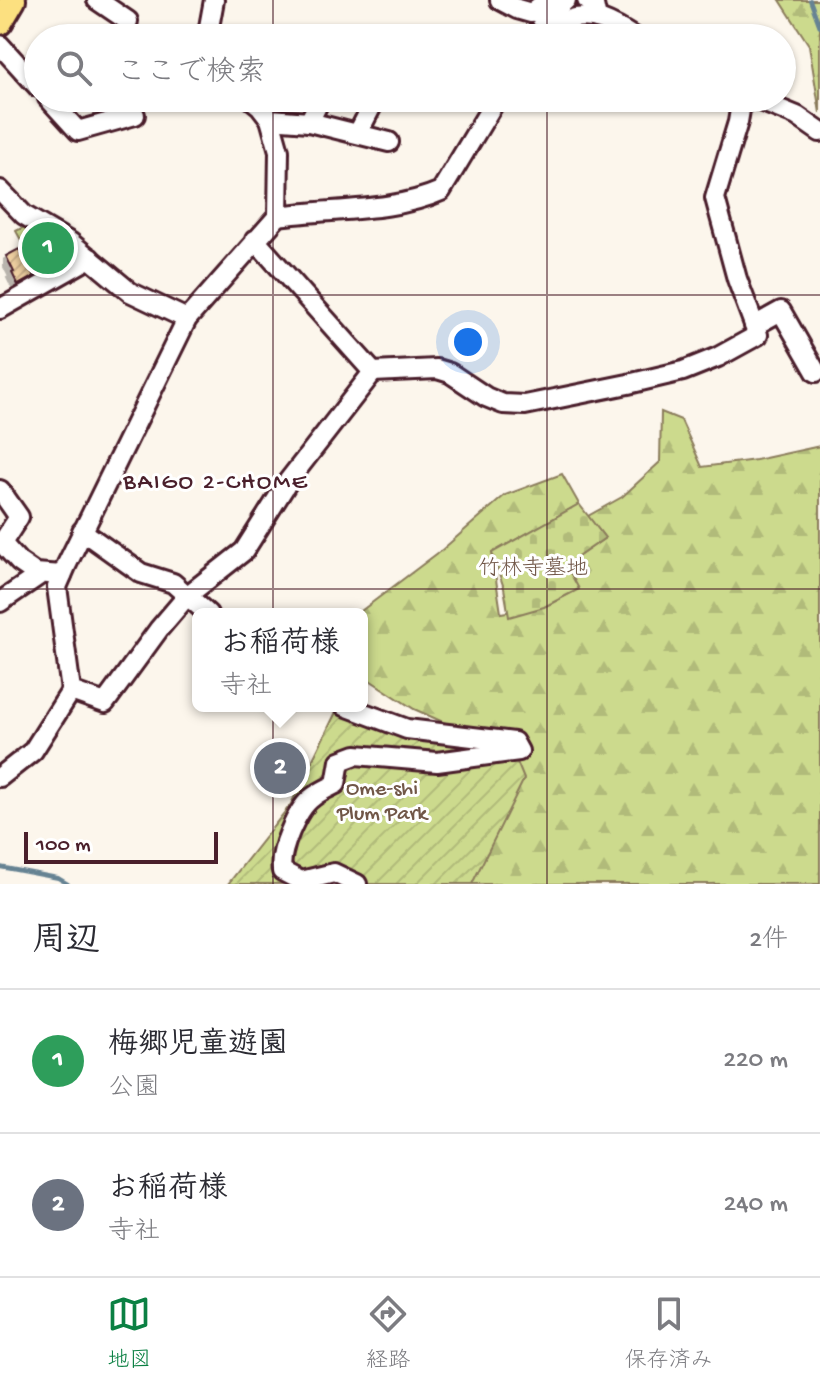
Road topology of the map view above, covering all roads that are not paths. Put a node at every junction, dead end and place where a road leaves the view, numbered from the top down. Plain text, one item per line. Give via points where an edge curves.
1 (13, 0) edge
2 (97, 0) edge
3 (214, 0) edge
4 (500, 0) edge
5 (548, 0) edge
6 (566, 0) edge
7 (587, 0) edge
8 (531, 13) junction
9 (597, 19) junction
10 (128, 21) dead end
11 (0, 22) edge
12 (210, 24) edge
13 (563, 24) edge
14 (612, 24) edge
15 (0, 45) edge
16 (24, 72) edge
17 (61, 112) edge
18 (265, 112) edge
19 (314, 112) edge
20 (369, 112) edge
21 (489, 112) edge
22 (740, 112) edge
23 (787, 112) edge
24 (135, 115) dead end
25 (270, 119) junction
26 (309, 122) junction
27 (820, 132) edge
28 (358, 133) junction
29 (389, 142) dead end
30 (0, 190) edge
31 (278, 216) junction
32 (255, 240) junction
33 (90, 258) junction
34 (0, 309) edge
35 (187, 319) junction
36 (754, 326) junction
37 (373, 372) junction
38 (816, 372) dead end
39 (0, 490) edge
40 (82, 531) junction
41 (1, 542) edge
42 (41, 574) junction
43 (62, 575) junction
44 (188, 595) junction
45 (0, 602) edge
46 (202, 608) edge
47 (71, 691) junction
48 (361, 712) edge
49 (0, 777) edge
50 (357, 884) edge

1 - 11 main road
2 - 10 street
3 - 12 street
4 - 8 street
5 - 8 street
6 - 8 street via 541,18
7 - 9 street
9 - 13 street
9 - 14 street
15 - 16 street
17 - 24 street via 78,131
18 - 25 street
19 - 26 street
20 - 28 street
21 - 31 street via 441,191 393,205
22 - 36 street via 715,198
23 - 27 street
25 - 26 street
25 - 31 street via 279,151
26 - 28 street
28 - 29 street
30 - 33 street via 24,215
31 - 32 street
32 - 35 street
32 - 37 street
33 - 34 street
33 - 35 street via 130,292
35 - 40 street
36 - 37 street via 758,335 683,371 525,405 503,404 437,369
36 - 38 street via 781,311
37 - 44 street via 289,480 244,551
39 - 41 street via 19,517
40 - 43 street
40 - 44 street via 141,573 173,583
41 - 42 street via 19,562
42 - 43 street
42 - 45 street
43 - 47 street via 57,587
44 - 46 street
44 - 47 street via 105,703
47 - 49 street via 33,751
48 - 50 street via 407,729 514,742 519,751 437,762 356,755 340,761 336,784 301,809 280,862 282,871 301,881 334,873

